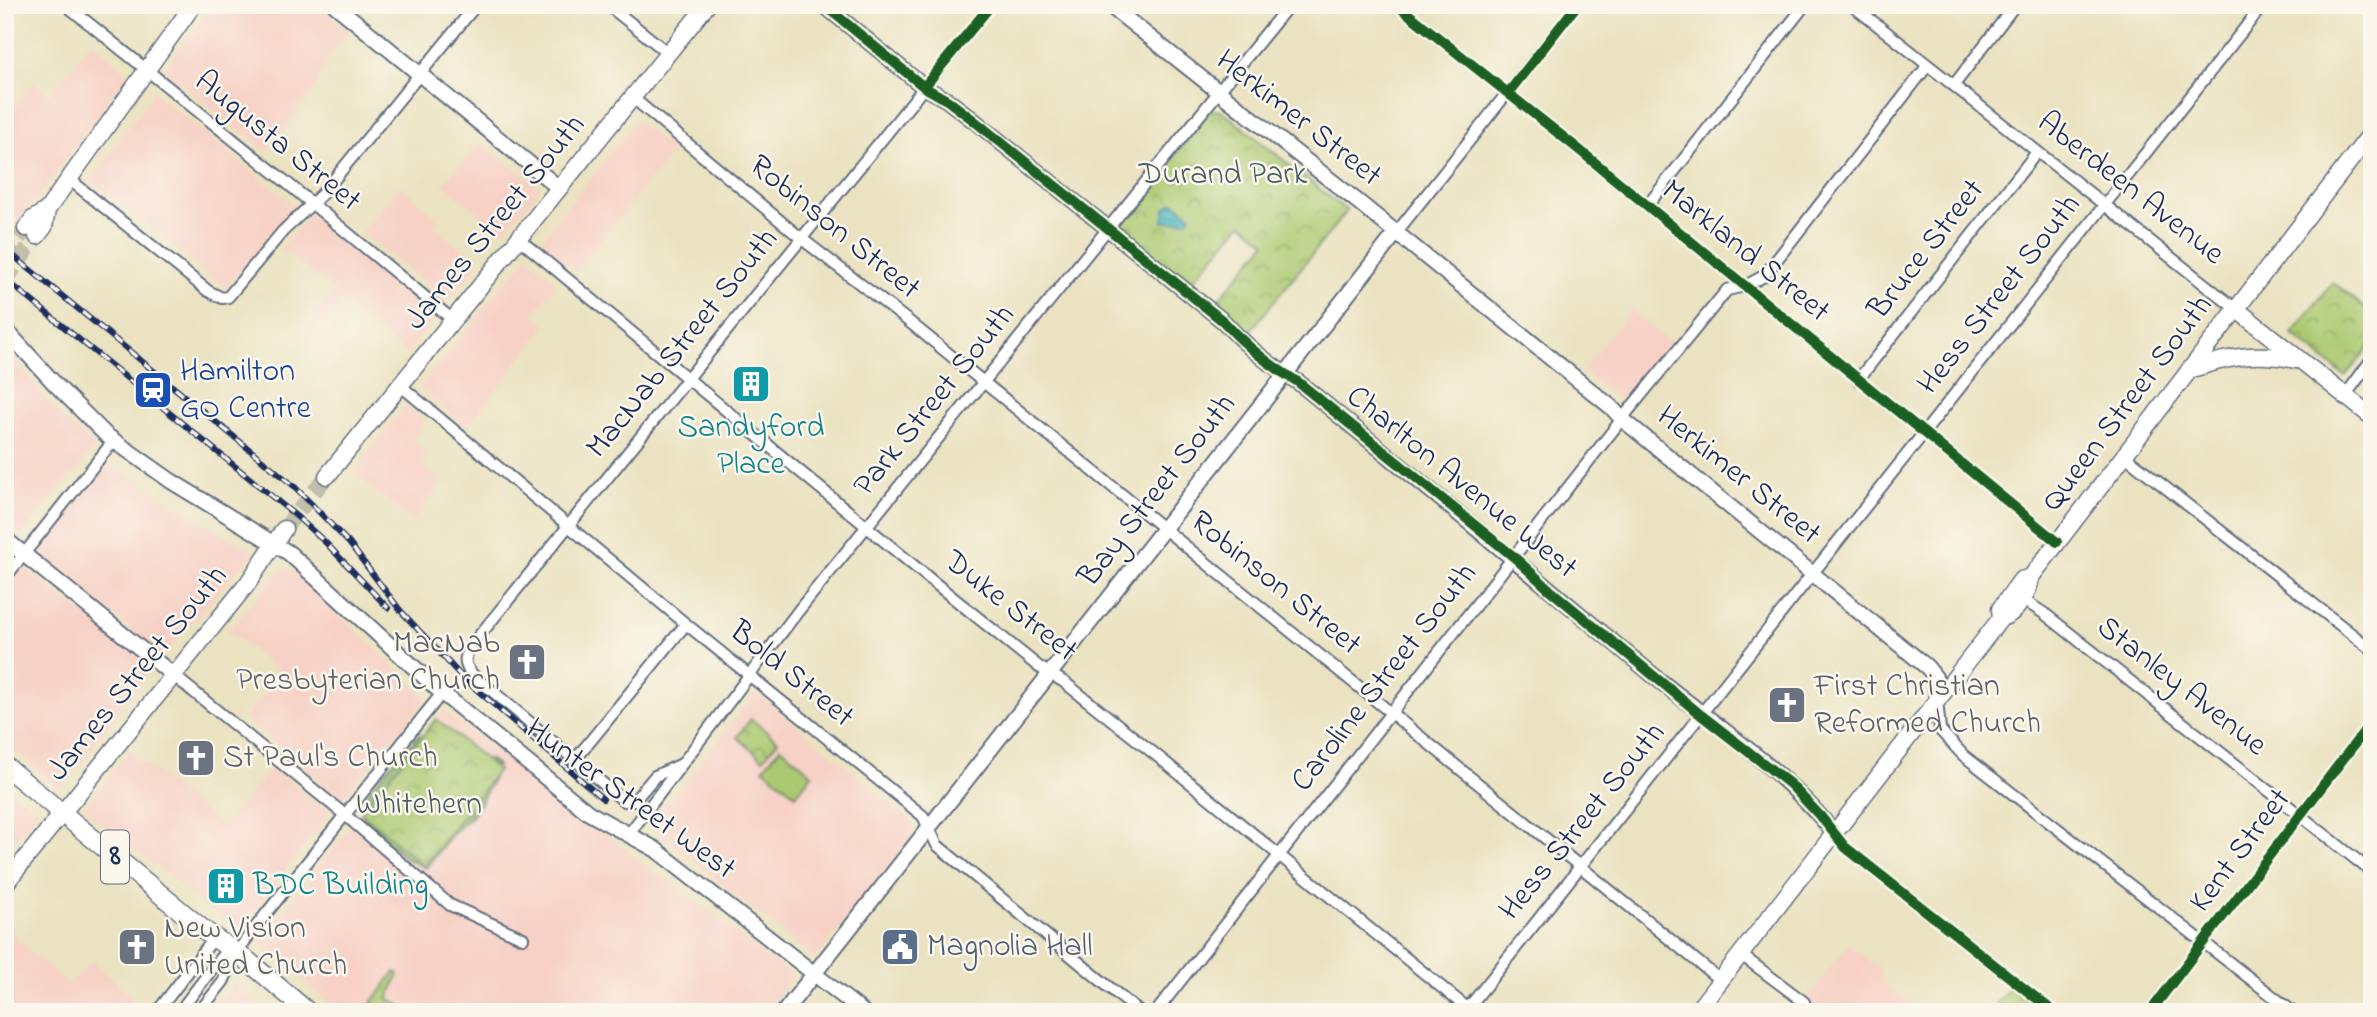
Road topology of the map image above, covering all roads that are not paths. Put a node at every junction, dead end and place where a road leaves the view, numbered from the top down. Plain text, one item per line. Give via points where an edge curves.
1 (66, 5) edge
2 (193, 5) edge
3 (335, 5) edge
4 (476, 5) edge
5 (608, 5) edge
6 (707, 5) edge
7 (824, 5) edge
8 (991, 5) edge
9 (1109, 5) edge
10 (1289, 5) edge
11 (1397, 5) edge
12 (1577, 5) edge
13 (1805, 5) edge
14 (1852, 5) edge
15 (2015, 5) edge
16 (2263, 5) edge
17 (668, 53) junction
18 (1928, 65) junction
19 (146, 70) junction
20 (421, 74) junction
21 (1954, 85) junction
22 (924, 87) junction
23 (1220, 92) junction
24 (1508, 93) junction
25 (633, 97) junction
26 (2372, 132) edge
27 (2037, 152) junction
28 (69, 179) junction
29 (559, 188) junction
30 (311, 203) junction
31 (1647, 206) junction
32 (2104, 206) junction
33 (1107, 229) junction
34 (32, 232) tunnel mouth
35 (1396, 233) junction
36 (519, 239) junction
37 (802, 239) junction
38 (1745, 286) junction
39 (2235, 309) junction
40 (454, 321) junction
41 (5, 329) edge
42 (2372, 359) edge
43 (2302, 361) junction
44 (2189, 370) junction
45 (1285, 375) junction
46 (688, 379) junction
47 (1858, 380) junction
48 (984, 382) junction
49 (401, 386) junction
50 (2344, 396) junction
51 (2372, 417) edge
52 (1622, 419) junction
53 (1924, 434) junction
54 (114, 440) junction
55 (2124, 455) junction
56 (327, 476) tunnel mouth
57 (570, 526) junction
58 (868, 527) junction
59 (1163, 528) junction
60 (285, 529) tunnel mouth
61 (5, 540) edge
62 (2057, 542) junction
63 (275, 544) junction
64 (24, 555) junction
65 (1514, 558) junction
66 (1814, 573) junction
67 (2031, 577) junction
68 (5, 578) edge
69 (2022, 599) junction
70 (2001, 618) junction
71 (686, 624) junction
72 (2372, 650) edge
73 (749, 674) junction
74 (1050, 674) junction
75 (173, 675) junction
76 (442, 693) junction
77 (1937, 700) junction
78 (1392, 713) junction
79 (1701, 715) junction
80 (2372, 720) edge
81 (575, 761) junction
82 (682, 764) junction
83 (5, 766) edge
84 (61, 813) junction
85 (345, 815) junction
86 (2302, 815) junction
87 (928, 827) junction
88 (1834, 833) junction
89 (628, 835) junction
90 (1279, 855) junction
91 (1581, 867) junction
92 (2372, 872) edge
93 (5, 884) edge
94 (523, 938) dead end
95 (2204, 943) junction
96 (226, 946) junction
97 (1740, 954) junction
98 (814, 973) junction
99 (1720, 980) junction
100 (1804, 1002) dead end
101 (1468, 1011) edge
102 (157, 1012) edge
103 (179, 1012) edge
104 (199, 1012) edge
105 (308, 1012) edge
106 (783, 1012) edge
107 (863, 1012) edge
108 (1139, 1012) edge
109 (1156, 1012) edge
110 (1696, 1012) edge
111 (2054, 1012) edge
112 (2150, 1012) edge
113 (2293, 1012) edge

1 - 19 street, Augusta Street
2 - 19 main road
3 - 20 street
4 - 20 street
5 - 17 street
6 - 17 main road, James Street South
7 - 22 street, Charlton Avenue West
8 - 22 street, MacNab Street South
9 - 23 street, Herkimer Street
10 - 23 street, Park Street South
11 - 24 street, Markland Street
12 - 24 street, Bay Street South
13 - 31 street
14 - 18 street, Aberdeen Avenue
15 - 21 street
16 - 32 street, Hess Street South
17 - 25 main road, James Street South
18 - 21 street, Aberdeen Avenue
18 - 38 street, Caroline Street South via 1764,276
19 - 28 main road
19 - 30 street, Augusta Street
20 - 29 street
20 - 30 street
21 - 27 street, Aberdeen Avenue
22 - 33 street, Charlton Avenue West via 947,100
22 - 37 street, MacNab Street South
23 - 33 street, Park Street South
23 - 35 street, Herkimer Street
24 - 31 street, Markland Street
24 - 35 street, Bay Street South
25 - 29 main road, James Street South
25 - 37 street, Robinson Street
26 - 39 main road, Queen Street South
27 - 32 street, Aberdeen Avenue
27 - 47 street, Bruce Street
28 - 30 street via 222,298 233,293
28 - 34 main road via 47,210 33,219
29 - 36 main road, James Street South
30 - 40 street, Augusta Street
31 - 38 street, Markland Street
32 - 39 street, Aberdeen Avenue
32 - 53 street, Hess Street South
33 - 45 street, Charlton Avenue West
33 - 48 street, Park Street South
35 - 45 street, Bay Street South
35 - 52 street, Herkimer Street
36 - 40 main road, James Street South
36 - 46 street, Duke Street
37 - 46 street, MacNab Street South
37 - 48 street, Robinson Street
38 - 47 street, Markland Street
38 - 52 street, Caroline Street South via 1727,290
39 - 43 main road, Aberdeen Avenue
39 - 44 main road, Queen Street South
40 - 49 main road, James Street South
41 - 54 street, Hunter Street West via 76,407
42 - 50 street
43 - 44 main road via 2256,355
43 - 50 main road, Aberdeen Avenue
44 - 55 main road, Queen Street South
45 - 59 street, Bay Street South
45 - 65 street, Charlton Avenue West
46 - 57 street, MacNab Street South
46 - 58 street, Duke Street
47 - 53 street, Markland Street
48 - 58 street, Park Street South
48 - 59 street, Robinson Street
49 - 56 main road, James Street South
49 - 57 street, Bold Street
50 - 51 main road, Aberdeen Avenue
52 - 65 street, Caroline Street South
52 - 66 street, Herkimer Street
53 - 62 street, Markland Street
53 - 66 street, Hess Street South
54 - 63 street, Hunter Street West via 171,481
54 - 64 street
55 - 62 main road, Queen Street South
55 - 72 street
57 - 71 street, Bold Street
57 - 81 street, MacNab Street South via 465,658 473,676
58 - 73 street, Park Street South
58 - 74 street, Duke Street
59 - 74 street, Bay Street South
59 - 78 street, Robinson Street
60 - 63 main road, James Street South
61 - 64 street
62 - 67 main road, Queen Street South
63 - 75 main road, James Street South
63 - 76 street, Hunter Street West
64 - 68 street
64 - 75 street
65 - 78 street, Caroline Street South
65 - 79 street, Charlton Avenue West
66 - 77 street, Herkimer Street via 1927,667 1935,677
66 - 79 street, Hess Street South
67 - 69 main road, Queen Street South
67 - 70 main road, Queen Street South via 2021,580 2007,599 2000,609
69 - 70 main road, Queen Street South via 2009,616
69 - 86 street, Stanley Avenue
70 - 77 main road, Queen Street South
71 - 73 street, Bold Street
71 - 81 street
73 - 82 street, Park Street South
73 - 87 street, Bold Street via 923,816
74 - 87 street, Bay Street South
74 - 90 street, Duke Street
75 - 84 main road, James Street South
75 - 85 street
76 - 85 street
76 - 89 street, Hunter Street West via 589,813
77 - 88 main road, Queen Street South
77 - 95 street, Herkimer Street via 1940,730 1963,755
78 - 90 street, Caroline Street South
78 - 91 street, Robinson Street
79 - 88 street, Charlton Avenue West via 1790,784
79 - 91 street, Hess Street South
80 - 86 street, Kent Street
81 - 82 street via 629,802 639,797 655,776
82 - 89 street, Park Street South
83 - 84 main road, 8
84 - 93 main road, James Street South
84 - 96 main road, 8
85 - 94 street via 455,908
85 - 96 street
86 - 92 street, Stanley Avenue
86 - 95 street, Kent Street
87 - 98 street, Bay Street South
87 - 108 street, Bold Street via 937,845
88 - 97 main road, Queen Street South
88 - 111 street, Charlton Avenue West via 1845,848
89 - 98 street, Hunter Street West via 655,849
90 - 101 street, Duke Street
90 - 109 street, Caroline Street South
91 - 99 street, Robinson Street
91 - 101 street, Hess Street South
95 - 112 street, Kent Street
95 - 113 street, Herkimer Street
96 - 102 street
96 - 103 street
96 - 104 street via 223,982
96 - 105 main road, 8
97 - 99 main road, Queen Street South
97 - 100 street
98 - 106 street, Bay Street South
98 - 107 street, Hunter Street West
99 - 110 main road, Queen Street South

